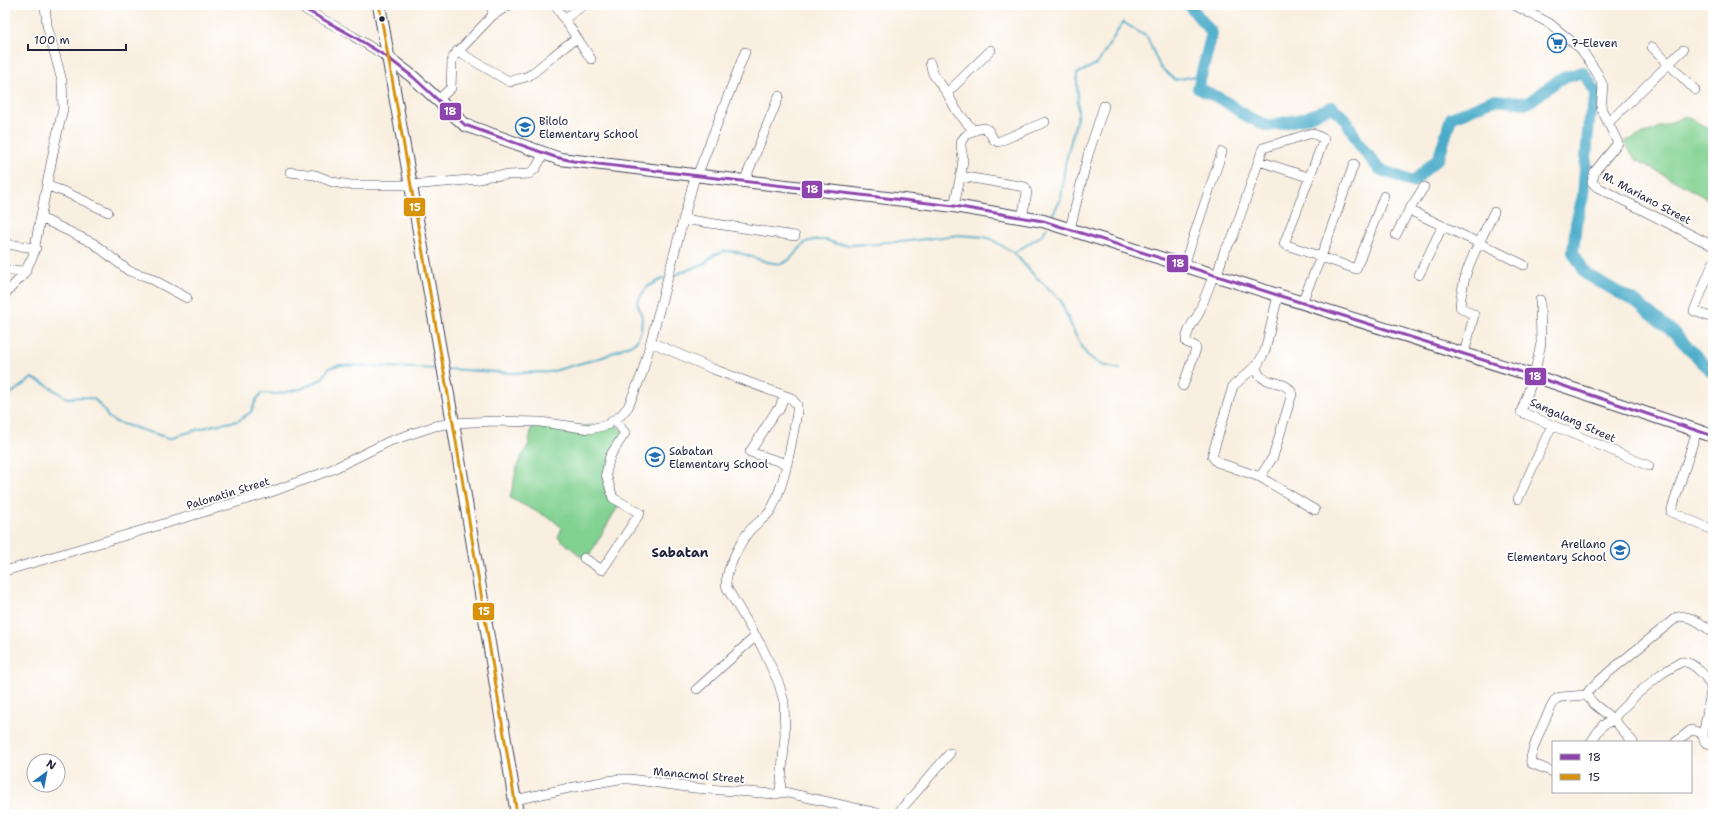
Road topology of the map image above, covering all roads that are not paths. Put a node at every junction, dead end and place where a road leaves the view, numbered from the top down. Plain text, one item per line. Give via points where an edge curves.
1 (44, 5) edge
2 (297, 5) edge
3 (378, 5) edge
4 (492, 5) edge
5 (509, 5) edge
6 (555, 5) edge
7 (584, 5) edge
8 (1514, 5) edge
9 (492, 16) junction
10 (564, 19) junction
11 (577, 38) junction
12 (1652, 47) dead end
13 (991, 50) dead end
14 (1683, 50) dead end
15 (457, 51) junction
16 (745, 52) dead end
17 (387, 57) junction
18 (591, 59) dead end
19 (930, 63) dead end
20 (1669, 64) junction
21 (1696, 90) dead end
22 (947, 93) junction
23 (779, 96) dead end
24 (438, 100) junction
25 (1104, 106) dead end
26 (1045, 122) dead end
27 (1608, 123) junction
28 (973, 130) junction
29 (1222, 152) dead end
30 (544, 153) junction
31 (1259, 161) junction
32 (1354, 164) dead end
33 (290, 172) dead end
34 (696, 176) junction
35 (960, 176) junction
36 (1308, 177) junction
37 (744, 182) junction
38 (411, 185) junction
39 (48, 186) junction
40 (1424, 187) dead end
41 (1384, 196) dead end
42 (954, 206) junction
43 (1409, 210) junction
44 (108, 212) dead end
45 (1494, 212) dead end
46 (1022, 217) junction
47 (41, 218) junction
48 (684, 218) junction
49 (1442, 227) junction
50 (1070, 229) junction
51 (1396, 235) dead end
52 (794, 236) dead end
53 (1479, 243) junction
54 (5, 244) edge
55 (1713, 246) edge
56 (36, 248) junction
57 (1321, 257) junction
58 (1713, 263) edge
59 (1184, 265) junction
60 (1524, 265) dead end
61 (5, 270) edge
62 (26, 271) junction
63 (1215, 275) junction
64 (1419, 276) dead end
65 (5, 294) edge
66 (1278, 294) junction
67 (187, 298) dead end
68 (1540, 300) dead end
69 (1302, 302) junction
70 (1713, 318) edge
71 (651, 342) junction
72 (1464, 354) junction
73 (1256, 366) junction
74 (1534, 376) junction
75 (1183, 386) dead end
76 (784, 396) junction
77 (615, 420) junction
78 (453, 423) junction
79 (1552, 425) junction
80 (1697, 430) junction
81 (1713, 436) edge
82 (787, 464) junction
83 (1649, 466) dead end
84 (1260, 477) junction
85 (1518, 499) dead end
86 (1315, 510) dead end
87 (1713, 530) edge
88 (584, 558) dead end
89 (5, 571) edge
90 (1713, 633) edge
91 (756, 636) junction
92 (1712, 686) edge
93 (697, 689) dead end
94 (1586, 695) junction
95 (1614, 720) junction
96 (1703, 733) junction
97 (1592, 741) edge
98 (1632, 741) edge
99 (1677, 741) edge
100 (1713, 746) edge
101 (950, 753) dead end
102 (1552, 772) edge
103 (780, 792) junction
104 (515, 800) junction
105 (517, 814) edge
106 (881, 814) edge
107 (897, 814) edge

1 - 39 street via 64,96
2 - 17 street
3 - 17 main road
4 - 9 street
5 - 9 street
6 - 10 street
7 - 10 street
8 - 27 street via 1549,23 1581,48 1598,73 1603,86 1601,108
9 - 15 street
10 - 11 street
11 - 15 street via 531,74 510,82
11 - 18 street
12 - 20 street
13 - 22 street
14 - 20 street
15 - 24 street via 452,60 451,88
16 - 34 street
17 - 24 main road
17 - 38 main road
19 - 22 street via 933,74
20 - 21 street
20 - 27 street
22 - 28 street via 957,111
23 - 37 street
24 - 30 main road via 465,125
25 - 50 street via 1088,155
26 - 28 street via 998,142 987,129
27 - 55 street, M. Mariano Street via 1618,143 1595,171 1592,182 1597,187
28 - 35 street via 961,142 963,160
29 - 59 street
30 - 34 main road via 573,161
30 - 38 street via 536,168 529,174
31 - 36 street
31 - 36 street via 1263,148 1312,133 1324,140
31 - 63 street via 1233,237
32 - 57 street
33 - 38 street via 315,175 350,186
34 - 37 main road
34 - 48 street
35 - 42 street
35 - 46 street via 1025,187 1028,193
36 - 57 street via 1284,244
37 - 42 main road
38 - 78 main road
39 - 44 street
39 - 47 street
40 - 43 street
41 - 57 street via 1356,269
42 - 46 main road
43 - 49 street
43 - 51 street
45 - 53 street
46 - 50 main road
47 - 56 street
47 - 67 street via 93,243 129,271 148,277
48 - 52 street
48 - 71 street
49 - 53 street
49 - 64 street
50 - 59 main road
53 - 60 street
53 - 72 street via 1461,287 1460,306 1474,315
54 - 56 street
56 - 62 street
57 - 69 street
58 - 70 street via 1694,311
59 - 63 main road
61 - 62 street
62 - 65 street
63 - 66 main road
63 - 75 street via 1186,337 1186,342 1196,349
66 - 69 main road
66 - 73 street via 1265,351
68 - 74 street via 1542,343
69 - 72 main road
71 - 76 street
71 - 77 street via 632,399
72 - 74 main road
73 - 84 street via 1260,377 1286,387 1292,394 1273,457
73 - 84 street via 1233,386 1212,454 1217,462
74 - 79 street, Sangalang Street via 1521,412
74 - 80 main road
76 - 82 street via 793,400 798,407
76 - 82 street via 779,410 750,452
77 - 78 street, Palonatin Street via 608,425 590,428 534,421
77 - 88 street via 625,433 610,456 606,474 613,498 640,513 602,570
78 - 89 street, Palonatin Street via 402,436 326,472 271,492
78 - 104 main road
79 - 83 street, Sangalang Street
79 - 85 street
80 - 81 main road
80 - 87 street via 1670,512
82 - 91 street via 772,508 746,535 725,582
84 - 86 street
90 - 94 street via 1693,620 1677,617 1609,672
91 - 93 street
91 - 103 street via 776,678 784,702 785,736
92 - 95 street via 1705,676 1689,663 1681,662 1661,674 1637,694
92 - 96 street
94 - 95 street
94 - 102 street via 1556,699 1537,739 1530,757 1531,763
95 - 97 street via 1603,725
95 - 98 street
96 - 99 street via 1691,730
96 - 100 street via 1704,741
101 - 107 street
103 - 104 street, Manacmol Street via 775,794 694,788 619,779
103 - 106 street, Manacmol Street
104 - 105 main road

